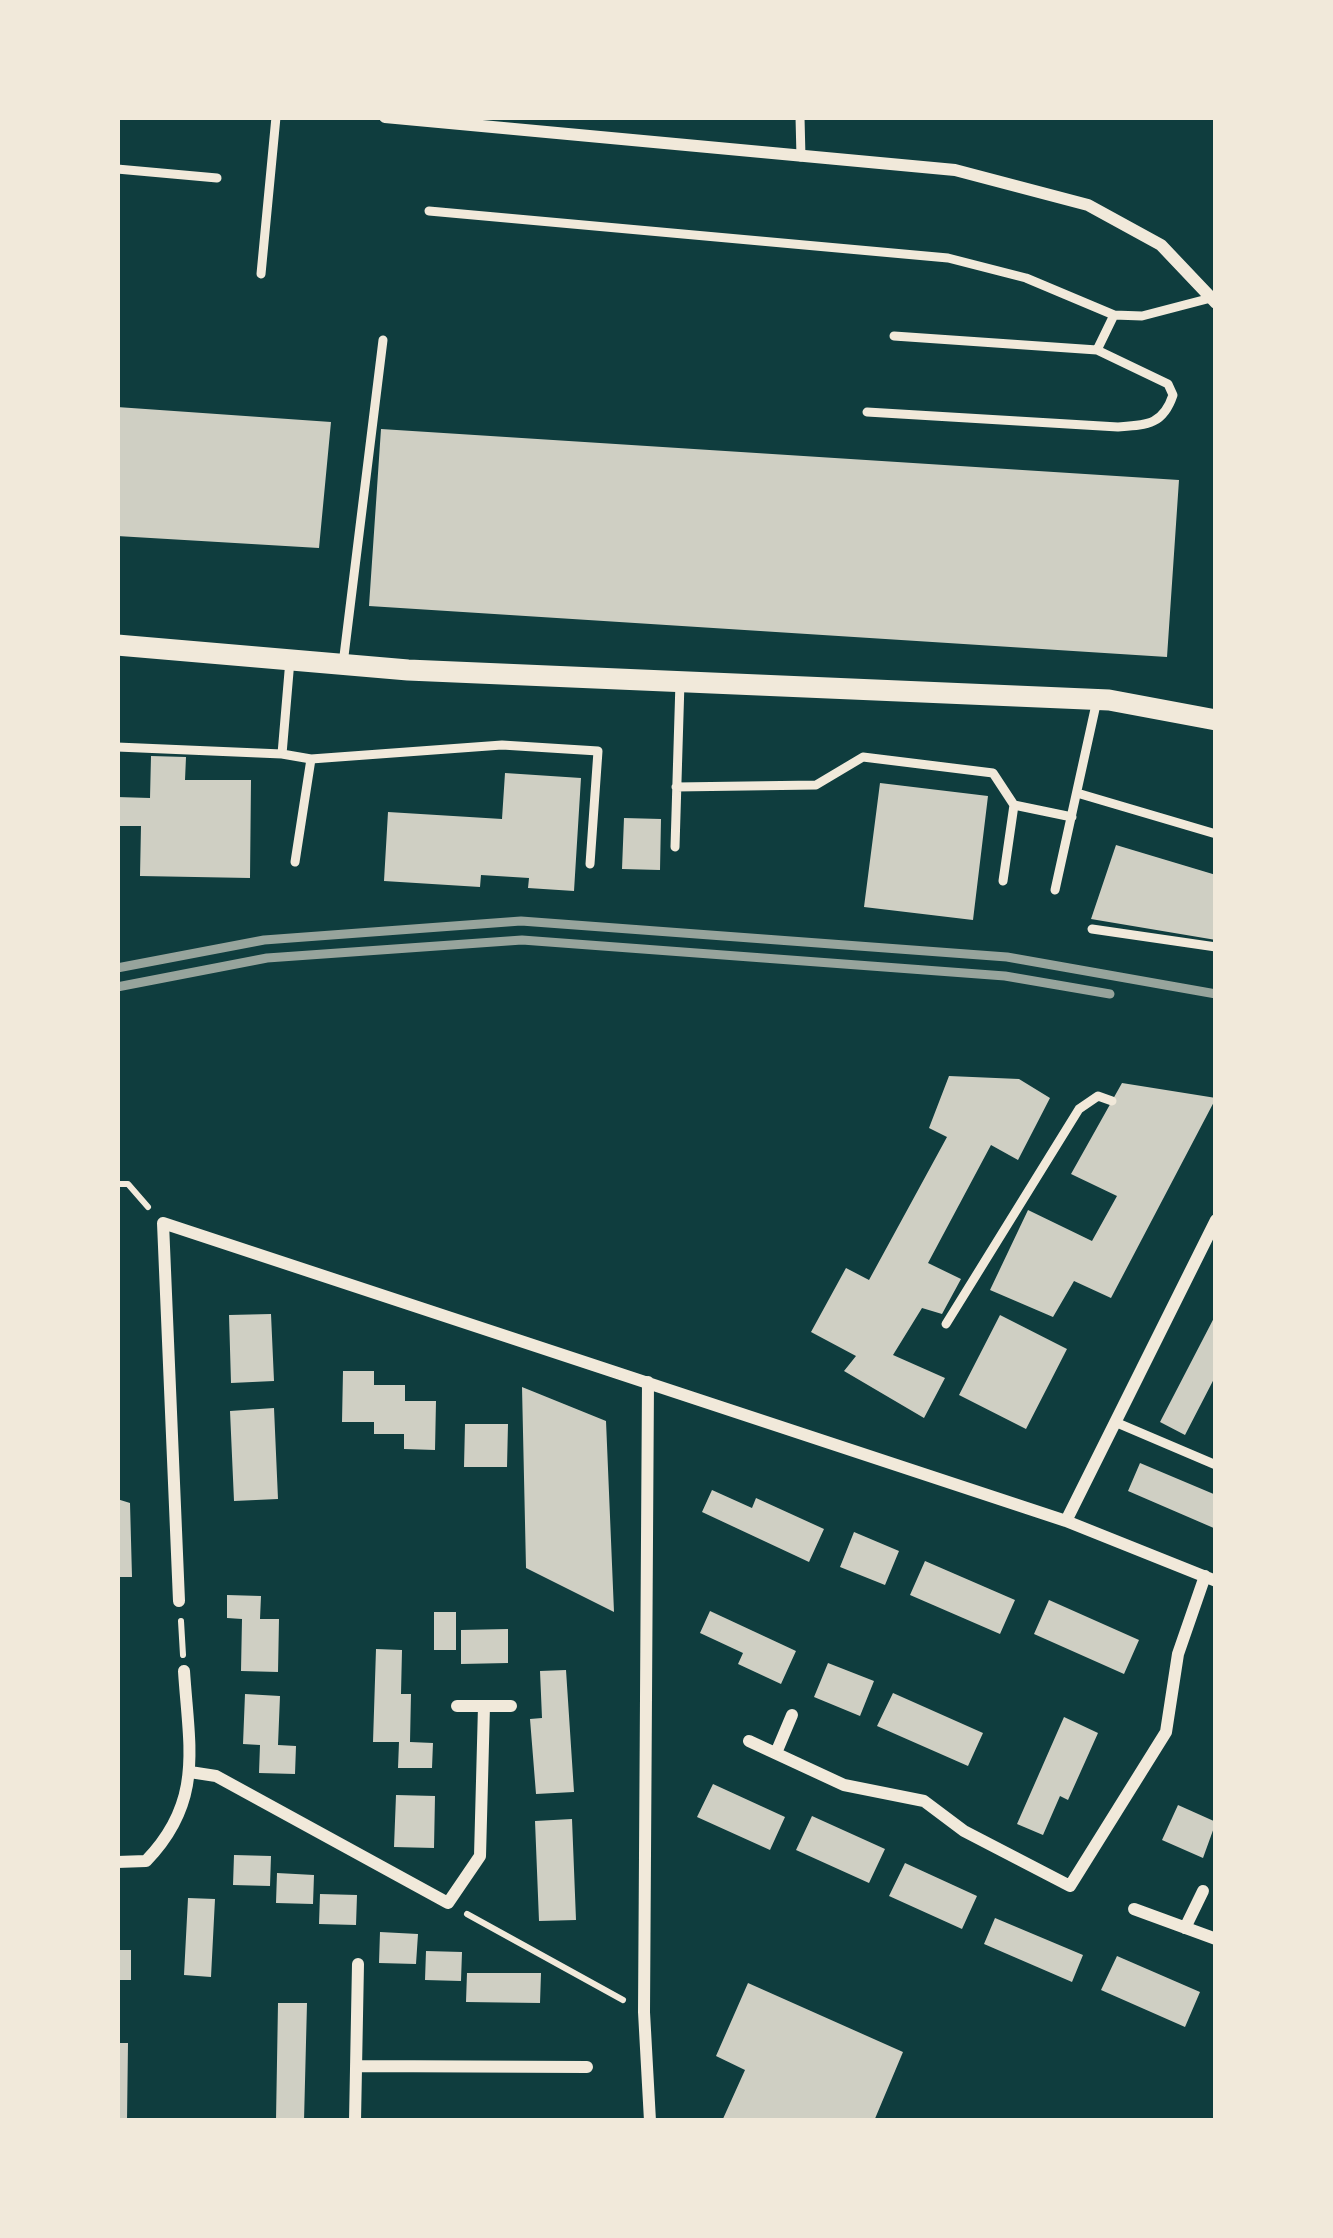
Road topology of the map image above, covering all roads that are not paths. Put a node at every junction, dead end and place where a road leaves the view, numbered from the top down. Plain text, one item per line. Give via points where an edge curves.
1 (276, 117) edge
2 (385, 117) edge
3 (800, 117) edge
4 (494, 122) edge
5 (801, 157) junction
6 (117, 169) edge
7 (217, 178) dead end
8 (429, 211) dead end
9 (261, 274) dead end
10 (1213, 300) edge
11 (1114, 315) junction
12 (894, 336) dead end
13 (382, 340) dead end
14 (1097, 350) junction
15 (867, 412) dead end
16 (117, 645) edge
17 (290, 660) junction
18 (344, 664) junction
19 (680, 682) junction
20 (1097, 700) junction
21 (1216, 720) edge
22 (117, 747) edge
23 (283, 754) junction
24 (311, 759) junction
25 (676, 787) junction
26 (1077, 793) junction
27 (1014, 805) junction
28 (1072, 817) junction
29 (1216, 834) edge
30 (675, 847) dead end
31 (295, 862) dead end
32 (590, 864) dead end
33 (1003, 880) dead end
34 (1055, 890) dead end
35 (1092, 929) dead end
36 (1216, 946) edge
37 (1112, 1101) dead end
38 (1216, 1220) edge
39 (946, 1324) dead end
40 (647, 1382) junction
41 (1115, 1422) junction
42 (1216, 1464) edge
43 (1066, 1521) junction
44 (1210, 1579) edge
45 (179, 1601) road end
46 (184, 1671) road end
47 (457, 1706) dead end
48 (484, 1706) junction
49 (511, 1706) dead end
50 (792, 1715) dead end
51 (749, 1741) dead end
52 (776, 1753) junction
53 (190, 1772) junction
54 (117, 1862) edge
55 (1203, 1891) dead end
56 (1134, 1910) dead end
57 (1185, 1928) junction
58 (1216, 1939) edge
59 (358, 1964) dead end
60 (356, 2066) junction
61 (587, 2066) dead end
62 (355, 2121) edge
63 (650, 2121) edge

1 - 9 lane
2 - 4 street
3 - 5 lane
4 - 5 street
5 - 10 street via 956,170 1088,205 1161,245
6 - 7 lane
8 - 11 lane via 947,258 1026,278
10 - 11 lane
11 - 14 lane
12 - 14 lane
13 - 18 lane
14 - 15 lane via 1168,384 1166,414 1118,427
16 - 17 street
17 - 18 street
17 - 23 lane
18 - 19 street
19 - 20 street
19 - 25 lane
20 - 21 street
20 - 26 lane
22 - 23 lane
23 - 24 lane
24 - 31 lane
24 - 32 lane via 502,745 598,751
25 - 27 lane via 816,785 862,757 993,772
25 - 30 lane
26 - 28 lane
26 - 29 lane
27 - 28 lane
27 - 33 lane
28 - 34 lane
35 - 36 lane
37 - 39 lane via 1098,1096 1079,1109
38 - 41 street
40 - 43 street
40 - 45 street via 163,1223
40 - 63 street
41 - 42 lane
41 - 43 street
43 - 44 street
44 - 52 street via 1178,1654 1166,1732 1070,1886 924,1801 844,1785
46 - 53 street
47 - 48 street
48 - 49 street
48 - 53 street via 480,1856 448,1903 215,1776
50 - 52 street
51 - 52 street
53 - 54 street via 176,1831 146,1862
55 - 57 street
56 - 57 street
57 - 58 street
59 - 60 street
60 - 61 street
60 - 62 street

